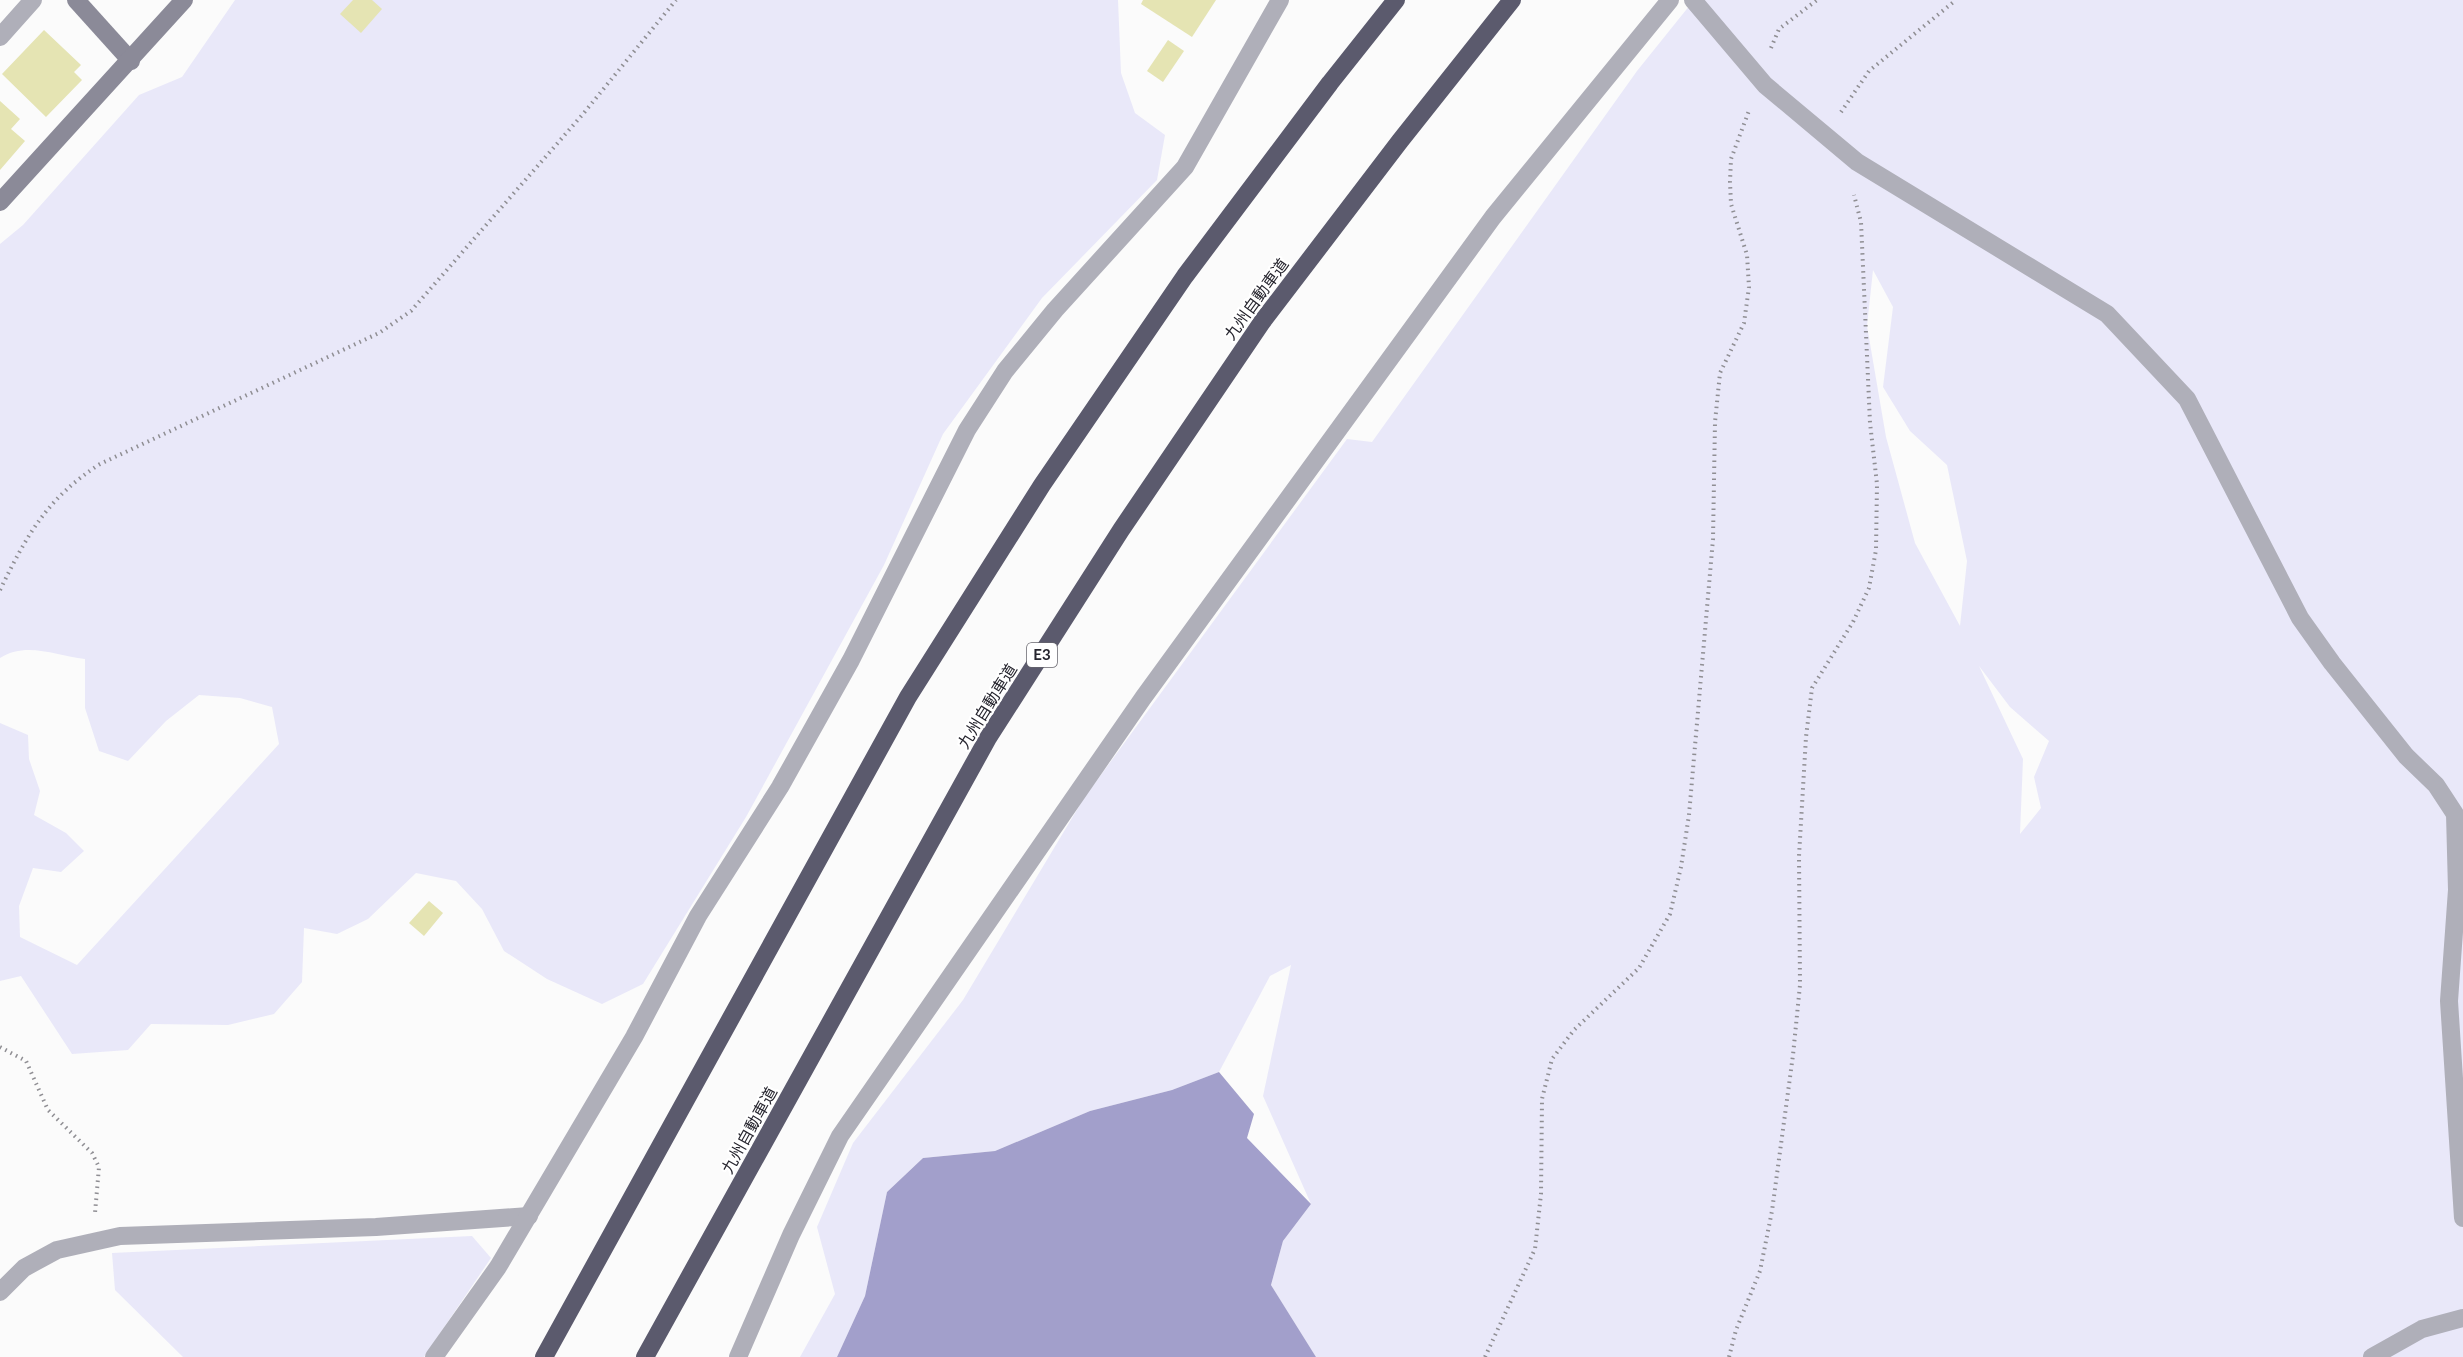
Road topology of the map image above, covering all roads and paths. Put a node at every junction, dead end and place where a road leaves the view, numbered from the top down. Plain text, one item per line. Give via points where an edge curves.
1 (33, 0) edge
2 (76, 0) edge
3 (184, 0) edge
4 (676, 0) edge
5 (1280, 0) edge
6 (1396, 0) edge
7 (1512, 0) edge
8 (1670, 0) edge
9 (1693, 0) edge
10 (1817, 0) edge
11 (1956, 0) edge
12 (0, 38) edge
13 (131, 61) junction
14 (1765, 85) junction
15 (1825, 135) junction
16 (1844, 151) junction
17 (0, 202) edge
18 (0, 590) edge
19 (0, 1047) edge
20 (529, 1216) junction
21 (2463, 1218) edge
22 (93, 1242) junction
23 (0, 1292) edge
24 (2463, 1318) edge
25 (434, 1357) edge
26 (544, 1357) edge
27 (645, 1357) edge
28 (738, 1357) edge
29 (1485, 1357) edge
30 (1729, 1357) edge
31 (2372, 1357) edge

1 - 12 street
2 - 13 street
3 - 13 street
4 - 18 path via 583,114 411,311 379,333 100,464 72,482 46,509
5 - 20 street via 1185,167 1054,310 1005,371 967,430 846,670 780,787 698,916 634,1037
6 - 26 highway via 1185,276 1042,485 914,687
7 - 27 highway, 九州自動車道 / E3 via 1262,322 1121,530 988,738
8 - 28 street via 1493,217 1143,698 840,1136 791,1234
9 - 14 street
10 - 14 path via 1779,29 1771,46 1773,70
11 - 15 path via 1869,71
13 - 17 street
14 - 15 street
14 - 29 path via 1753,99 1731,159 1731,204 1747,255 1749,287 1744,323 1720,373 1714,434 1713,539 1689,816 1681,867 1670,914 1639,968 1574,1030 1552,1059 1542,1099 1541,1194 1534,1249
15 - 16 street
16 - 21 street via 2108,314 2142,348 2187,399 2300,618 2406,756 2436,784 2455,814 2457,891 2449,1001
16 - 30 path via 1861,222 1870,423 1877,484 1876,550 1869,588 1812,688 1799,855 1800,985 1793,1055 1760,1271
19 - 22 path via 26,1061 48,1110 92,1153 99,1167
20 - 22 street via 376,1227 120,1236
20 - 25 street
22 - 23 street via 57,1250 24,1268
24 - 31 street via 2422,1329

